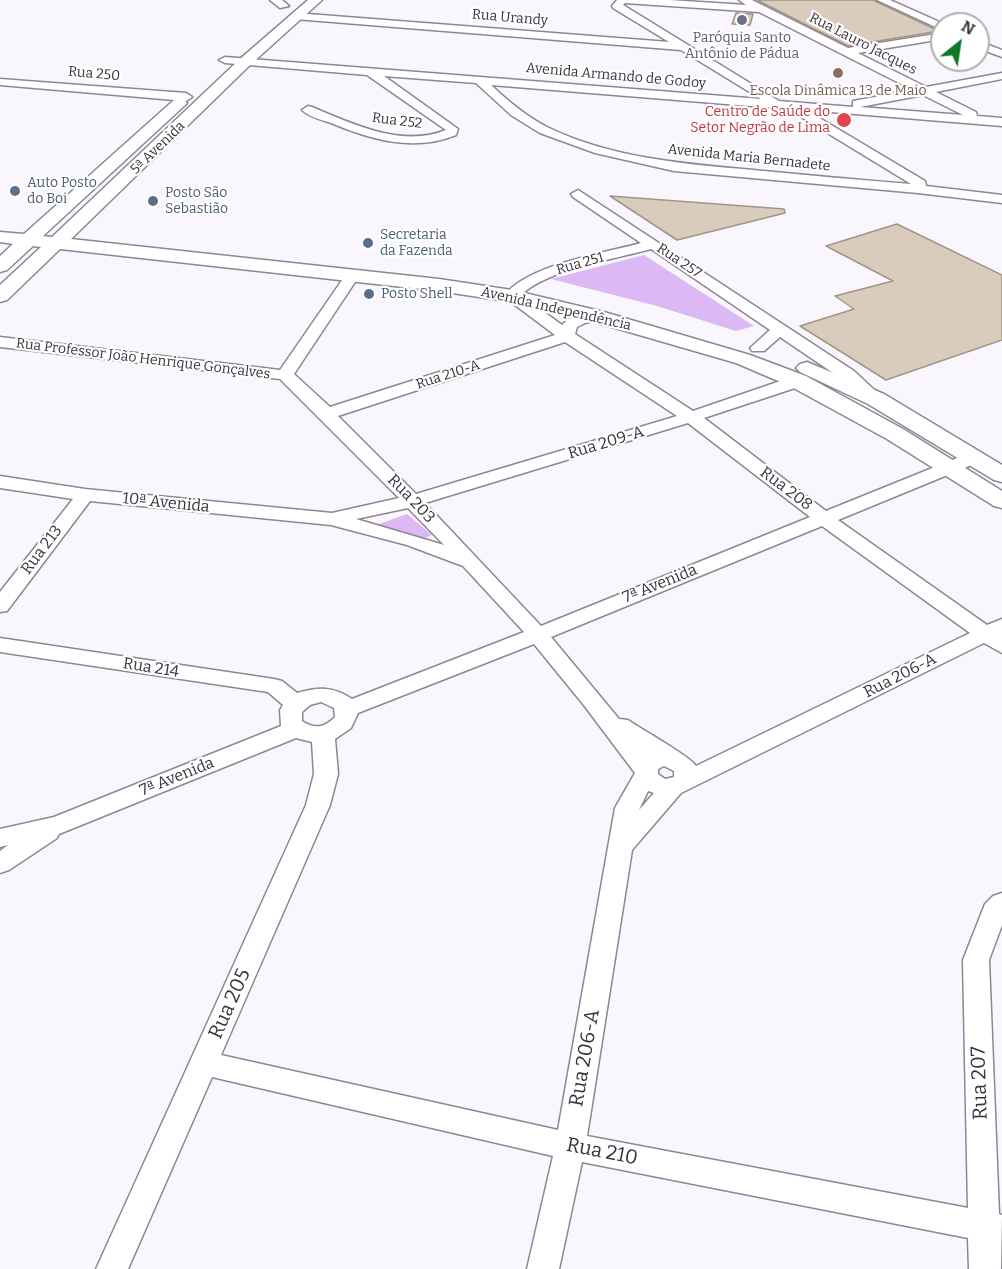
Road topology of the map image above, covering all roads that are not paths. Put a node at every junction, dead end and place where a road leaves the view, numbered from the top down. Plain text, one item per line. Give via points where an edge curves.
1 (316, 0) edge
2 (623, 0) edge
3 (744, 0) edge
4 (882, 0) edge
5 (761, 9) junction
6 (295, 16) junction
7 (930, 22) edge
8 (930, 38) edge
9 (241, 46) dead end
10 (686, 47) junction
11 (846, 52) junction
12 (245, 62) junction
13 (221, 65) joint
14 (368, 71) junction
15 (1002, 76) edge
16 (480, 80) junction
17 (0, 82) edge
18 (201, 83) dead end
19 (922, 90) junction
20 (186, 97) junction
21 (776, 103) junction
22 (791, 106) junction
23 (832, 108) junction
24 (308, 111) dead end
25 (984, 121) junction
26 (1002, 122) edge
27 (1002, 130) edge
28 (918, 189) junction
29 (578, 194) dead end
30 (1002, 199) edge
31 (0, 223) edge
32 (43, 227) junction
33 (65, 236) junction
34 (0, 237) edge
35 (29, 240) junction
36 (653, 244) junction
37 (0, 266) edge
38 (352, 276) junction
39 (518, 290) junction
40 (0, 296) edge
41 (597, 316) junction
42 (780, 329) junction
43 (567, 336) junction
44 (0, 342) edge
45 (758, 348) junction
46 (285, 375) junction
47 (798, 381) junction
48 (876, 399) junction
49 (329, 413) junction
50 (691, 417) junction
51 (920, 424) junction
52 (895, 434) junction
53 (973, 458) junction
54 (951, 467) junction
55 (1002, 475) edge
56 (0, 482) edge
57 (85, 495) junction
58 (412, 501) junction
59 (1002, 501) edge
60 (823, 518) junction
61 (332, 519) junction
62 (474, 564) junction
63 (0, 606) edge
64 (539, 634) junction
65 (996, 635) edge
66 (0, 645) edge
67 (296, 704) junction
68 (347, 709) junction
69 (609, 719) junction
70 (296, 729) junction
71 (323, 735) junction
72 (646, 773) junction
73 (677, 773) junction
74 (58, 825) junction
75 (0, 838) edge
76 (621, 846) junction
77 (0, 863) edge
78 (1002, 903) edge
79 (204, 1063) junction
80 (570, 1146) junction
81 (994, 1229) edge
82 (112, 1269) edge
83 (543, 1269) edge
84 (985, 1269) edge

1 - 6 main road, 5ª Avenida
2 - 5 street
2 - 10 street via 617,6
3 - 5 street, Rua Lauro Jacques
4 - 7 street
5 - 11 street, Rua Lauro Jacques
6 - 10 street, Rua Urandy
6 - 12 main road, 5ª Avenida
8 - 11 street
9 - 13 main road
10 - 21 street
11 - 19 street, Rua Lauro Jacques
12 - 13 street, Avenida Armando de Godoy
12 - 14 street, Avenida Armando de Godoy
12 - 33 main road, 5ª Avenida
14 - 16 street, Avenida Armando de Godoy
14 - 24 street, Rua 252 via 452,132 424,140 381,136
15 - 19 street
16 - 21 street, Avenida Armando de Godoy
16 - 28 street, Avenida Maria Bernadete via 529,122 611,153 674,167
17 - 20 street, Rua 250
18 - 20 main road, 5ª Avenida
19 - 23 street
19 - 25 street, Rua Lauro Jacques
20 - 32 main road, 5ª Avenida
21 - 22 street, Avenida Armando de Godoy
22 - 23 street, Avenida Armando de Godoy
22 - 28 street via 920,184
23 - 25 street, Avenida Armando de Godoy
25 - 26 street, Avenida Armando de Godoy
25 - 27 street, Rua Lauro Jacques
28 - 30 street, Avenida Maria Bernadete
29 - 36 street, Rua 257
31 - 32 main road, Avenida Independência
32 - 33 main road, Avenida Independência
32 - 35 main road, 5ª Avenida
33 - 35 main road, Avenida Independência
33 - 38 main road, Avenida Independência
33 - 39 main road, Avenida Independência
33 - 40 main road, 5ª Avenida
34 - 35 main road, Avenida Independência
35 - 37 main road, 5ª Avenida
36 - 39 street, Rua 251 via 548,273
36 - 42 street, Rua 257
38 - 39 main road, Avenida Independência
38 - 46 street
39 - 41 main road, Avenida Independência
39 - 43 street, Rua 208
39 - 45 main road, Avenida Independência via 611,304
41 - 43 street via 570,325
41 - 47 main road, Avenida Independência via 743,359
42 - 45 street
42 - 48 street, Rua 257
43 - 49 street, Rua 210-A
43 - 50 street, Rua 208
44 - 46 street, Rua Professor João Henrique Gonçalves
45 - 48 main road, Avenida Independência
46 - 49 street, Rua 203
47 - 50 street, Rua 209-A
47 - 52 main road, Avenida Independência
48 - 51 main road, Avenida Independência
49 - 58 street, Rua 203
50 - 58 street, Rua 209-A
50 - 60 street, Rua 208
51 - 52 main road
51 - 53 main road, Avenida Independência
52 - 54 main road, Avenida Independência
53 - 54 street, 7ª Avenida
53 - 55 main road, Avenida Independência
54 - 59 main road, Avenida Independência
54 - 60 street, 7ª Avenida
56 - 57 street, 10ª Avenida
57 - 61 street, 10ª Avenida
57 - 63 street, Rua 213
58 - 61 street, 10ª Avenida
58 - 62 street, Rua 203
60 - 64 street, 7ª Avenida
60 - 65 street, Rua 208
61 - 62 street, 10ª Avenida via 414,541
62 - 64 street, Rua 203
64 - 68 street, 7ª Avenida
64 - 69 street, Rua 203
65 - 73 street, Rua 206-A via 734,759
66 - 67 street, Rua 214 via 274,686
67 - 68 street via 321,695 337,699
67 - 70 street via 289,717
68 - 71 street via 348,715 340,727
69 - 72 street, Rua 203
69 - 73 street, Rua 203
70 - 71 street
70 - 74 street, 7ª Avenida
71 - 79 street, Rua 205 via 326,774 318,805
72 - 73 street via 657,785
72 - 76 street, Rua 206-A via 627,808
73 - 76 street
74 - 75 street, 7ª Avenida
74 - 77 street, 7ª Avenida
76 - 80 street, Rua 206-A
78 - 81 street, Rua 207 via 994,911 976,960
79 - 80 street, Rua 210
79 - 82 street, Rua 205
80 - 81 street, Rua 210
80 - 83 street, Rua 206-A
81 - 84 street, Rua 207

